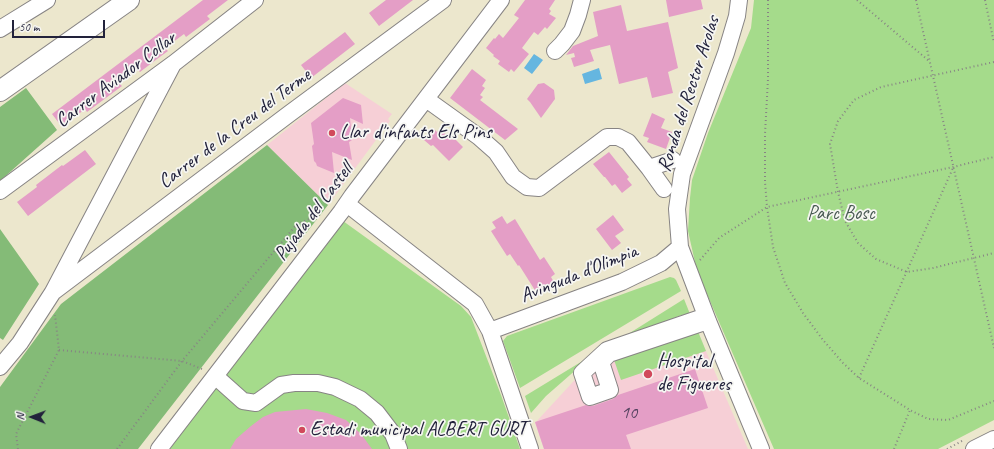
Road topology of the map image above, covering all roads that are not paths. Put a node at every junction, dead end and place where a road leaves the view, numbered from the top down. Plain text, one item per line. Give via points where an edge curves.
1 (47, 0) edge
2 (129, 0) edge
3 (255, 0) edge
4 (443, 0) edge
5 (501, 0) edge
6 (582, 0) edge
7 (740, 0) edge
8 (0, 29) edge
9 (555, 51) dead end
10 (174, 64) junction
11 (0, 92) edge
12 (426, 98) junction
13 (673, 160) dead end
14 (649, 168) junction
15 (664, 189) dead end
16 (0, 192) edge
17 (347, 204) junction
18 (680, 247) junction
19 (53, 292) junction
20 (707, 318) junction
21 (490, 331) junction
22 (0, 367) edge
23 (215, 376) junction
24 (994, 439) edge
25 (159, 449) edge
26 (399, 449) edge
27 (530, 449) edge
28 (761, 449) edge
29 (974, 449) edge

1 - 8 street
2 - 11 main road
3 - 10 street, Carrer Aviador Collar
4 - 19 street, Carrer de la Creu del Terme
5 - 12 street, Pujada del Castell
6 - 9 street via 572,31
7 - 18 street, Ronda del Rector Arolas via 738,16 726,53 682,174 678,209
10 - 16 street, Carrer Aviador Collar
10 - 19 street
12 - 14 street, Ronda del Rector Arolas via 480,137 496,152 513,177 527,187 539,188 607,137 618,136 628,142
12 - 17 street, Pujada del Castell
13 - 14 street, Ronda del Rector Arolas
14 - 15 street, Ronda del Rector Arolas
17 - 21 street via 475,304
17 - 23 street, Pujada del Castell
18 - 20 street, Ronda del Rector Arolas
18 - 21 street, Avinguda d'Olimpia via 661,263 622,282
19 - 22 street via 20,343
20 - 20 street via 607,350 582,373 590,397 610,390 601,362 609,354
20 - 28 street, Ronda del Rector Arolas
21 - 27 street
23 - 25 street, Pujada del Castell
23 - 26 street via 243,401 256,403 281,385 318,383 335,387 360,399 377,413 394,434
24 - 29 street

